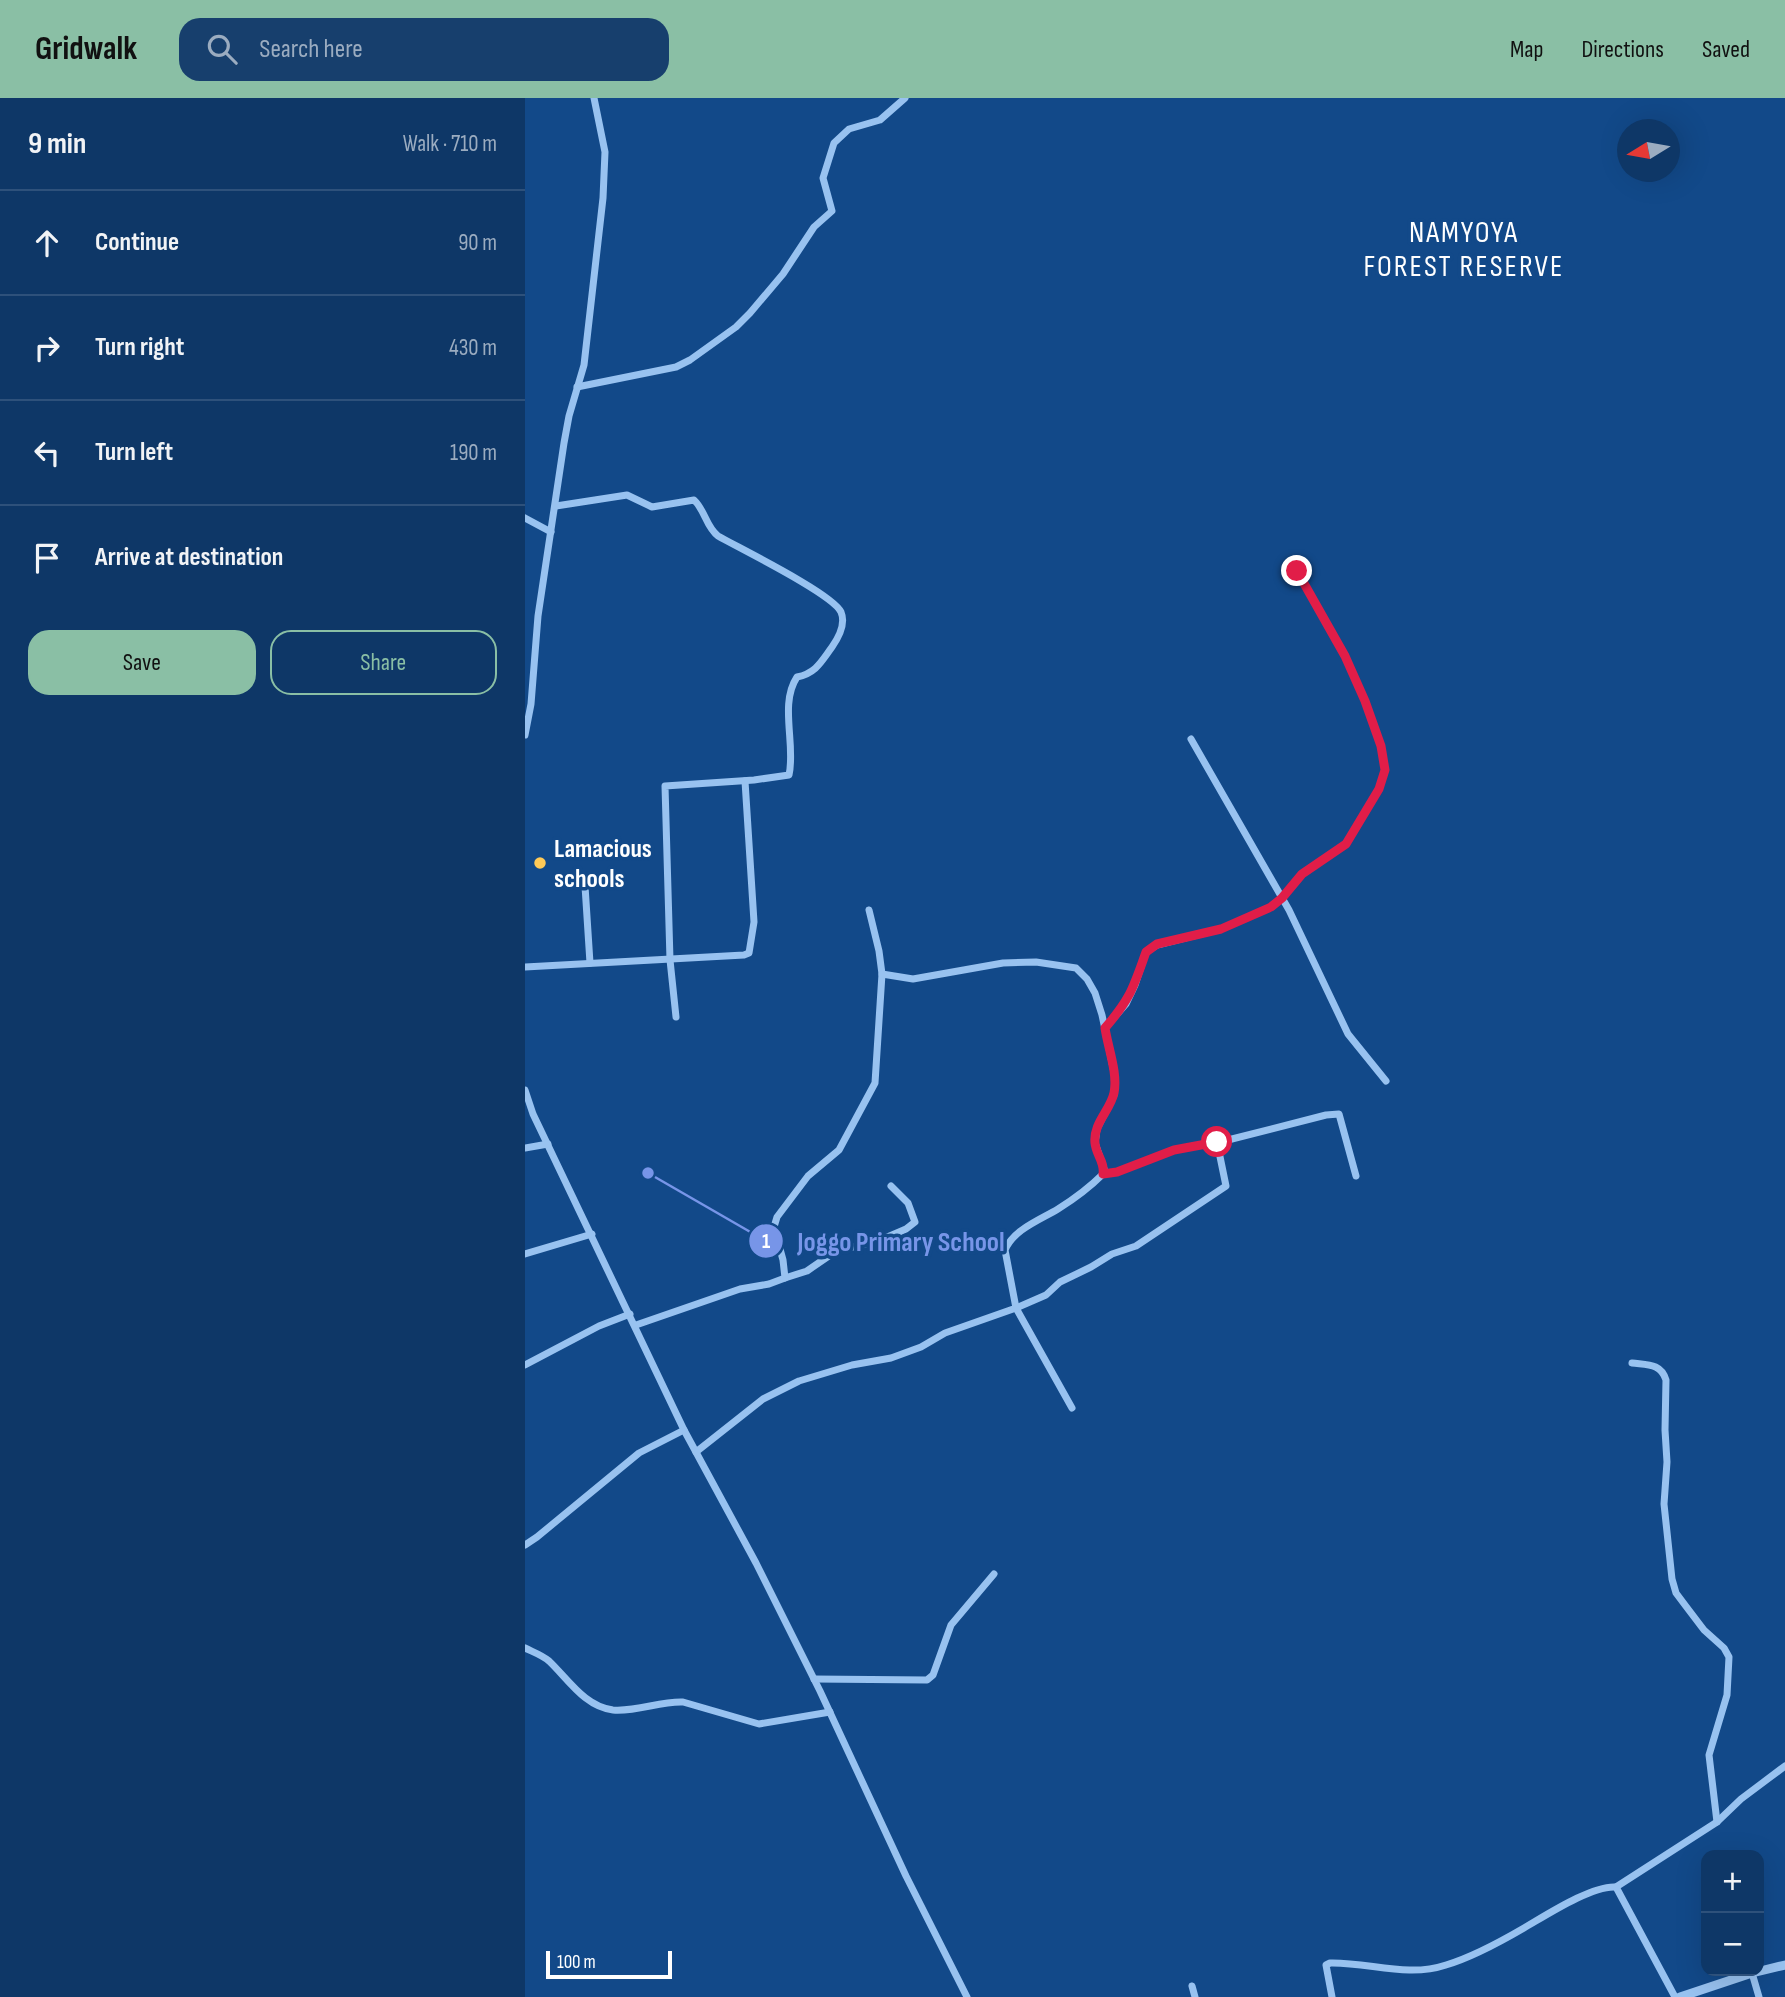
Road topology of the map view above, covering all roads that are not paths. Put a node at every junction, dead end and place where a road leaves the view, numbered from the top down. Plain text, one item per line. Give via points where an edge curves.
1 (594, 98) edge
2 (905, 98) edge
3 (577, 387) junction
4 (556, 506) junction
5 (525, 517) edge
6 (551, 532) junction
7 (1297, 571) dead end
8 (525, 735) edge
9 (1191, 739) dead end
10 (745, 781) junction
11 (585, 886) dead end
12 (1282, 898) junction
13 (869, 910) dead end
14 (670, 960) junction
15 (590, 963) junction
16 (525, 967) edge
17 (882, 974) junction
18 (675, 1017) dead end
19 (1105, 1028) junction
20 (1385, 1081) dead end
21 (525, 1090) edge
22 (1217, 1142) junction
23 (548, 1144) junction
24 (525, 1148) edge
25 (1103, 1174) junction
26 (1356, 1176) dead end
27 (891, 1186) dead end
28 (592, 1234) junction
29 (525, 1254) edge
30 (785, 1278) junction
31 (1016, 1308) junction
32 (630, 1314) junction
33 (636, 1325) junction
34 (1632, 1363) dead end
35 (525, 1365) edge
36 (1072, 1408) dead end
37 (684, 1430) junction
38 (696, 1452) junction
39 (525, 1545) edge
40 (994, 1574) dead end
41 (525, 1648) edge
42 (814, 1679) junction
43 (830, 1712) junction
44 (1785, 1766) edge
45 (1717, 1822) junction
46 (1616, 1887) junction
47 (1785, 1965) edge
48 (1764, 1970) edge
49 (1743, 1976) edge
50 (1753, 1976) edge
51 (1192, 1986) dead end
52 (1329, 1996) edge
53 (967, 1997) edge
54 (1195, 1997) edge
55 (1681, 1997) edge
56 (1759, 1997) edge

1 - 3 street via 605,152 603,198 587,340
2 - 3 street via 880,120 849,129 834,142 823,178 832,211 814,227 783,274 736,327 677,368
3 - 4 street
4 - 6 street
4 - 10 street via 627,495 652,507 694,500 712,532 816,592 841,612 839,637 816,670 797,677 793,685 789,775
5 - 6 street
6 - 8 street
7 - 12 street via 1345,656 1381,746 1385,770 1379,789 1346,844 1302,874
9 - 12 street
10 - 14 street via 754,922 749,953
10 - 14 street via 665,786
11 - 15 street
12 - 19 street via 1221,929 1157,944 1146,952 1126,1004
12 - 20 street via 1347,1034
13 - 17 street
14 - 15 street
14 - 18 street
15 - 16 street
17 - 19 street via 913,979 1003,963 1076,968 1094,993
17 - 30 street via 875,1083 839,1150 808,1176 777,1217 774,1227
19 - 25 street via 1115,1077 1114,1095 1095,1143
21 - 23 street
22 - 25 street via 1174,1150
22 - 26 street via 1339,1114
22 - 31 street via 1226,1186 1136,1246 1112,1254
23 - 24 street
23 - 28 street
25 - 31 street via 1008,1244 1005,1250
27 - 30 street via 908,1203 914,1217 906,1230 836,1251 807,1271
28 - 29 street
28 - 32 street
30 - 33 street
31 - 36 street
31 - 38 street via 891,1358 799,1381 763,1399
32 - 33 street
32 - 35 street
33 - 37 street
34 - 45 street via 1657,1366 1664,1373 1668,1462 1664,1504 1676,1593 1729,1657 1727,1695 1709,1755
37 - 38 street
37 - 39 street via 639,1453
38 - 42 street
40 - 42 street via 951,1625 927,1680
41 - 43 street via 549,1661 593,1703 610,1710 684,1702 759,1724
42 - 43 street
43 - 53 street
44 - 45 street
45 - 46 street
46 - 52 street via 1552,1911 1447,1965 1421,1971 1330,1963 1326,1965
46 - 55 street
47 - 48 street
49 - 55 street
50 - 56 street
51 - 54 street

